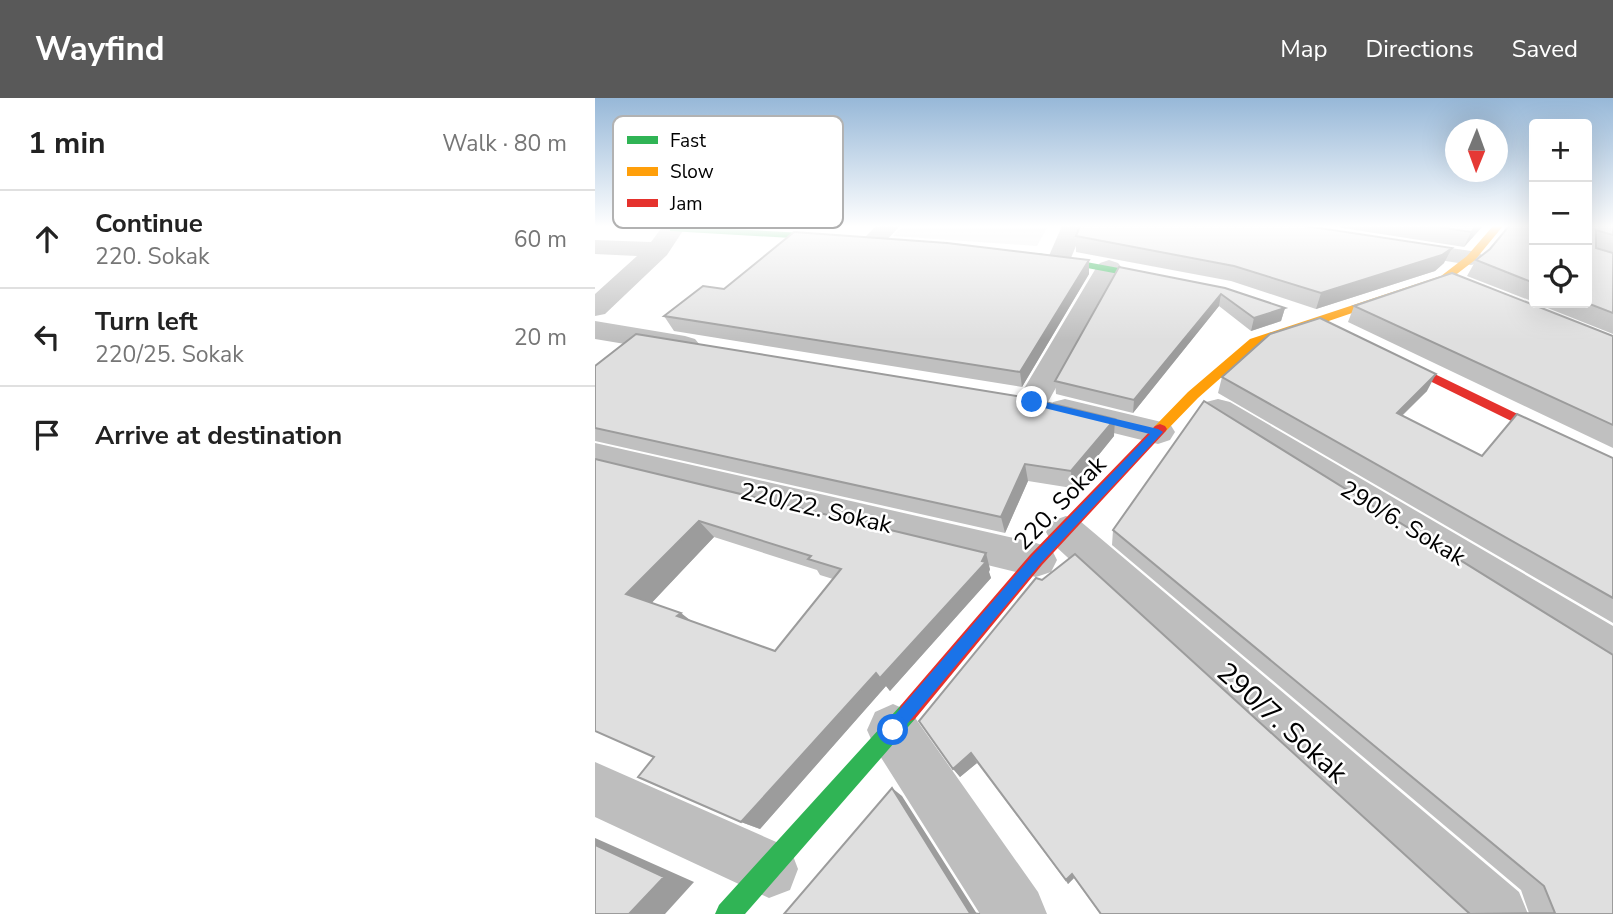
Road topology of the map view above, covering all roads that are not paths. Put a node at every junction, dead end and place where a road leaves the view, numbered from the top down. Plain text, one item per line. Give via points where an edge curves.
1 (644, 264) edge
2 (1090, 264) edge
3 (1463, 264) edge
4 (1109, 268) junction
5 (1445, 278) junction
6 (1190, 284) edge
7 (1471, 288) edge
8 (596, 311) edge
9 (1294, 313) dead end
10 (1319, 322) junction
11 (1343, 334) edge
12 (718, 350) edge
13 (1380, 352) edge
14 (1193, 395) junction
15 (1158, 432) junction
16 (595, 456) edge
17 (1613, 466) edge
18 (1051, 546) junction
19 (1613, 652) edge
20 (893, 730) junction
21 (595, 789) edge
22 (769, 869) junction
23 (728, 914) edge
24 (1016, 914) edge
25 (1497, 914) edge

1 - 8 street
2 - 4 street
3 - 5 street, 220. Sokak
4 - 6 street
4 - 15 street via 1018,400
5 - 7 street
5 - 10 street, 220. Sokak
8 - 12 street
9 - 10 street
10 - 11 street
10 - 14 street, 220. Sokak via 1255,342
13 - 17 street
14 - 15 street, 220. Sokak
14 - 19 street, 290/6. Sokak
15 - 18 street, 220. Sokak
16 - 18 street, 220/22. Sokak
18 - 20 street, 220. Sokak
18 - 25 street, 290/7. Sokak
20 - 22 street, 220. Sokak
20 - 24 street
21 - 22 street
22 - 23 street, 220. Sokak

